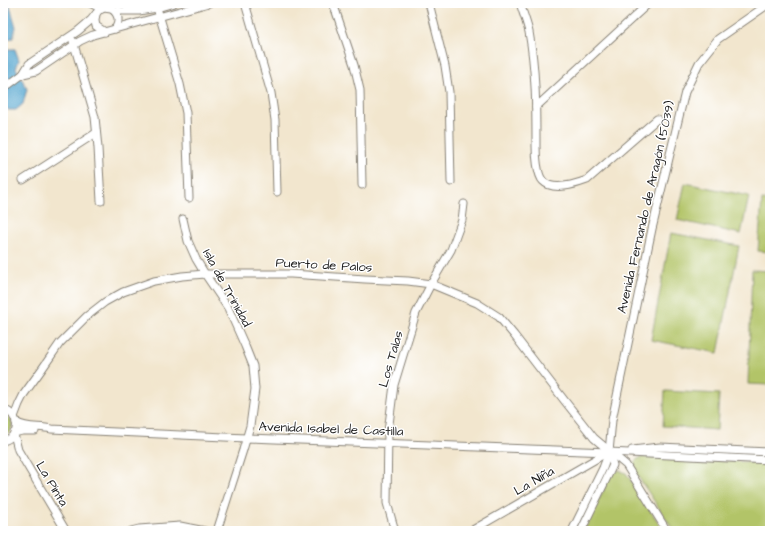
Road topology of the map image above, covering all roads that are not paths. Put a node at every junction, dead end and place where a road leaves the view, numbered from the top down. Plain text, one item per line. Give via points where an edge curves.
1 (90, 3) edge
2 (174, 3) edge
3 (209, 3) edge
4 (245, 3) edge
5 (333, 3) edge
6 (429, 3) edge
7 (520, 3) edge
8 (649, 3) edge
9 (770, 3) edge
10 (157, 8) junction
11 (102, 9) junction
12 (112, 9) junction
13 (96, 14) junction
14 (160, 16) junction
15 (115, 29) junction
16 (105, 32) junction
17 (72, 35) junction
18 (74, 45) junction
19 (22, 75) junction
20 (3, 89) edge
21 (536, 106) junction
22 (657, 119) dead end
23 (96, 133) junction
24 (22, 180) dead end
25 (451, 182) dead end
26 (362, 185) dead end
27 (277, 192) dead end
28 (189, 198) dead end
29 (101, 201) dead end
30 (464, 204) dead end
31 (184, 219) dead end
32 (205, 274) junction
33 (431, 284) junction
34 (19, 404) junction
35 (4, 410) edge
36 (15, 420) junction
37 (51, 429) junction
38 (14, 434) junction
39 (246, 438) junction
40 (4, 441) edge
41 (388, 443) junction
42 (18, 450) junction
43 (609, 452) junction
44 (770, 452) edge
45 (770, 460) edge
46 (66, 531) edge
47 (131, 531) edge
48 (205, 531) edge
49 (217, 531) edge
50 (395, 531) edge
51 (470, 531) edge
52 (572, 531) edge
53 (581, 531) edge
54 (668, 531) edge

1 - 11 street
2 - 10 street
3 - 14 street
4 - 27 street via 271,93 275,120
5 - 26 street via 360,90
6 - 25 street via 449,92
7 - 21 street via 529,31
8 - 21 street
9 - 43 street, Avenida Fernando de Aragón (5039) via 718,39 699,63 685,92 652,229 612,420
10 - 12 street via 122,12
10 - 14 street
11 - 12 street
11 - 13 street
12 - 15 street via 119,20
13 - 16 street via 96,26
13 - 17 street
14 - 15 street
14 - 28 street via 186,114
15 - 16 street
16 - 18 street
17 - 18 street
17 - 19 street via 29,64
18 - 19 street via 36,71
18 - 23 street via 95,117
19 - 20 street
21 - 22 street via 536,155 539,171 543,181 554,187 587,180
23 - 24 street
23 - 29 street
30 - 33 street, Los Talas via 462,220 451,250
31 - 32 street, Isla de Trinidad via 188,241
32 - 33 street, Puerto de Palos via 291,274
32 - 34 street, Puerto de Palos via 154,281 123,292 105,302 87,316 60,344
32 - 39 street, Isla de Trinidad via 228,308 253,366 255,390
33 - 41 street, Los Talas via 416,314 394,385
33 - 43 street, Puerto de Palos via 478,303 499,317 594,438
34 - 35 street
34 - 36 street, Puerto de Palos
35 - 36 street via 12,414
36 - 37 street via 24,426
36 - 38 street, Puerto de Palos
37 - 38 street
37 - 39 street, Avenida Isabel de Castilla
38 - 40 street
38 - 42 street, La Pinta
39 - 41 street, Avenida Isabel de Castilla
39 - 49 street, Isla de Trinidad
40 - 42 street, La Pinta
41 - 43 street, Avenida Isabel de Castilla
41 - 50 street, Los Talas via 387,503
42 - 46 street, La Pinta
43 - 44 street, Avenida Isabel de Castilla via 660,447
43 - 45 street, Avenida Isabel de Castilla
43 - 51 street, La Niña
43 - 52 street
43 - 53 street via 613,465
43 - 54 street, Puerto de Palos via 626,465
47 - 48 street via 180,526

